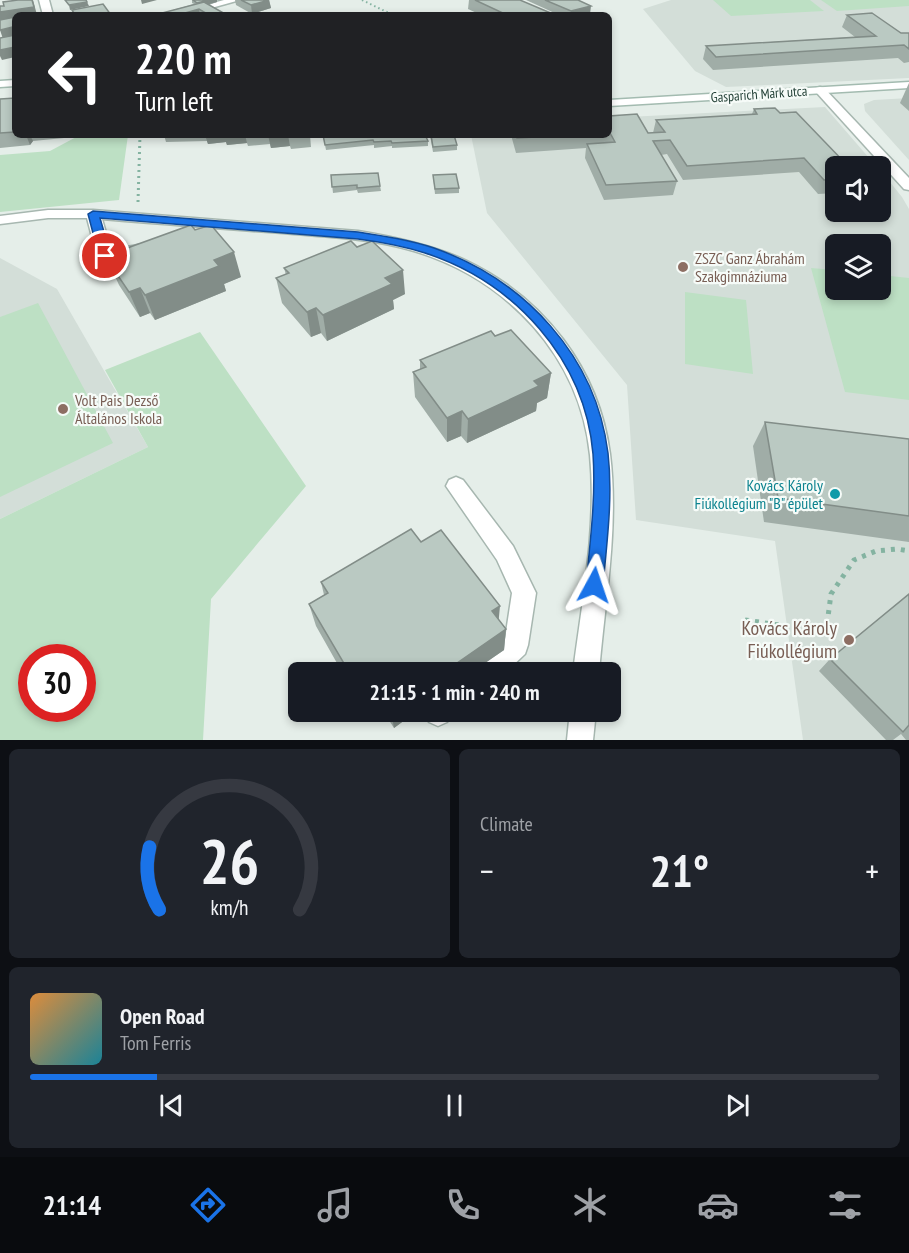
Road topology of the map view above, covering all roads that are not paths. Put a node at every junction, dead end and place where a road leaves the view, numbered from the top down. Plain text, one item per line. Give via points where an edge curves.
1 (235, 0) edge
2 (186, 12) edge
3 (909, 85) edge
4 (820, 90) junction
5 (612, 103) edge
6 (909, 186) edge
7 (93, 214) junction
8 (0, 220) edge
9 (157, 247) edge
10 (456, 486) dead end
11 (498, 662) edge
12 (587, 662) edge
13 (582, 722) edge
14 (580, 740) edge

1 - 2 street
3 - 4 street, Gasparich Márk utca
4 - 5 street, Gasparich Márk utca
4 - 6 street
7 - 8 street
7 - 9 street via 105,256
7 - 12 street via 394,241 461,264 522,304 552,333 575,368 591,409 600,452 602,499
10 - 11 street via 505,553 524,593 516,645
13 - 14 street

